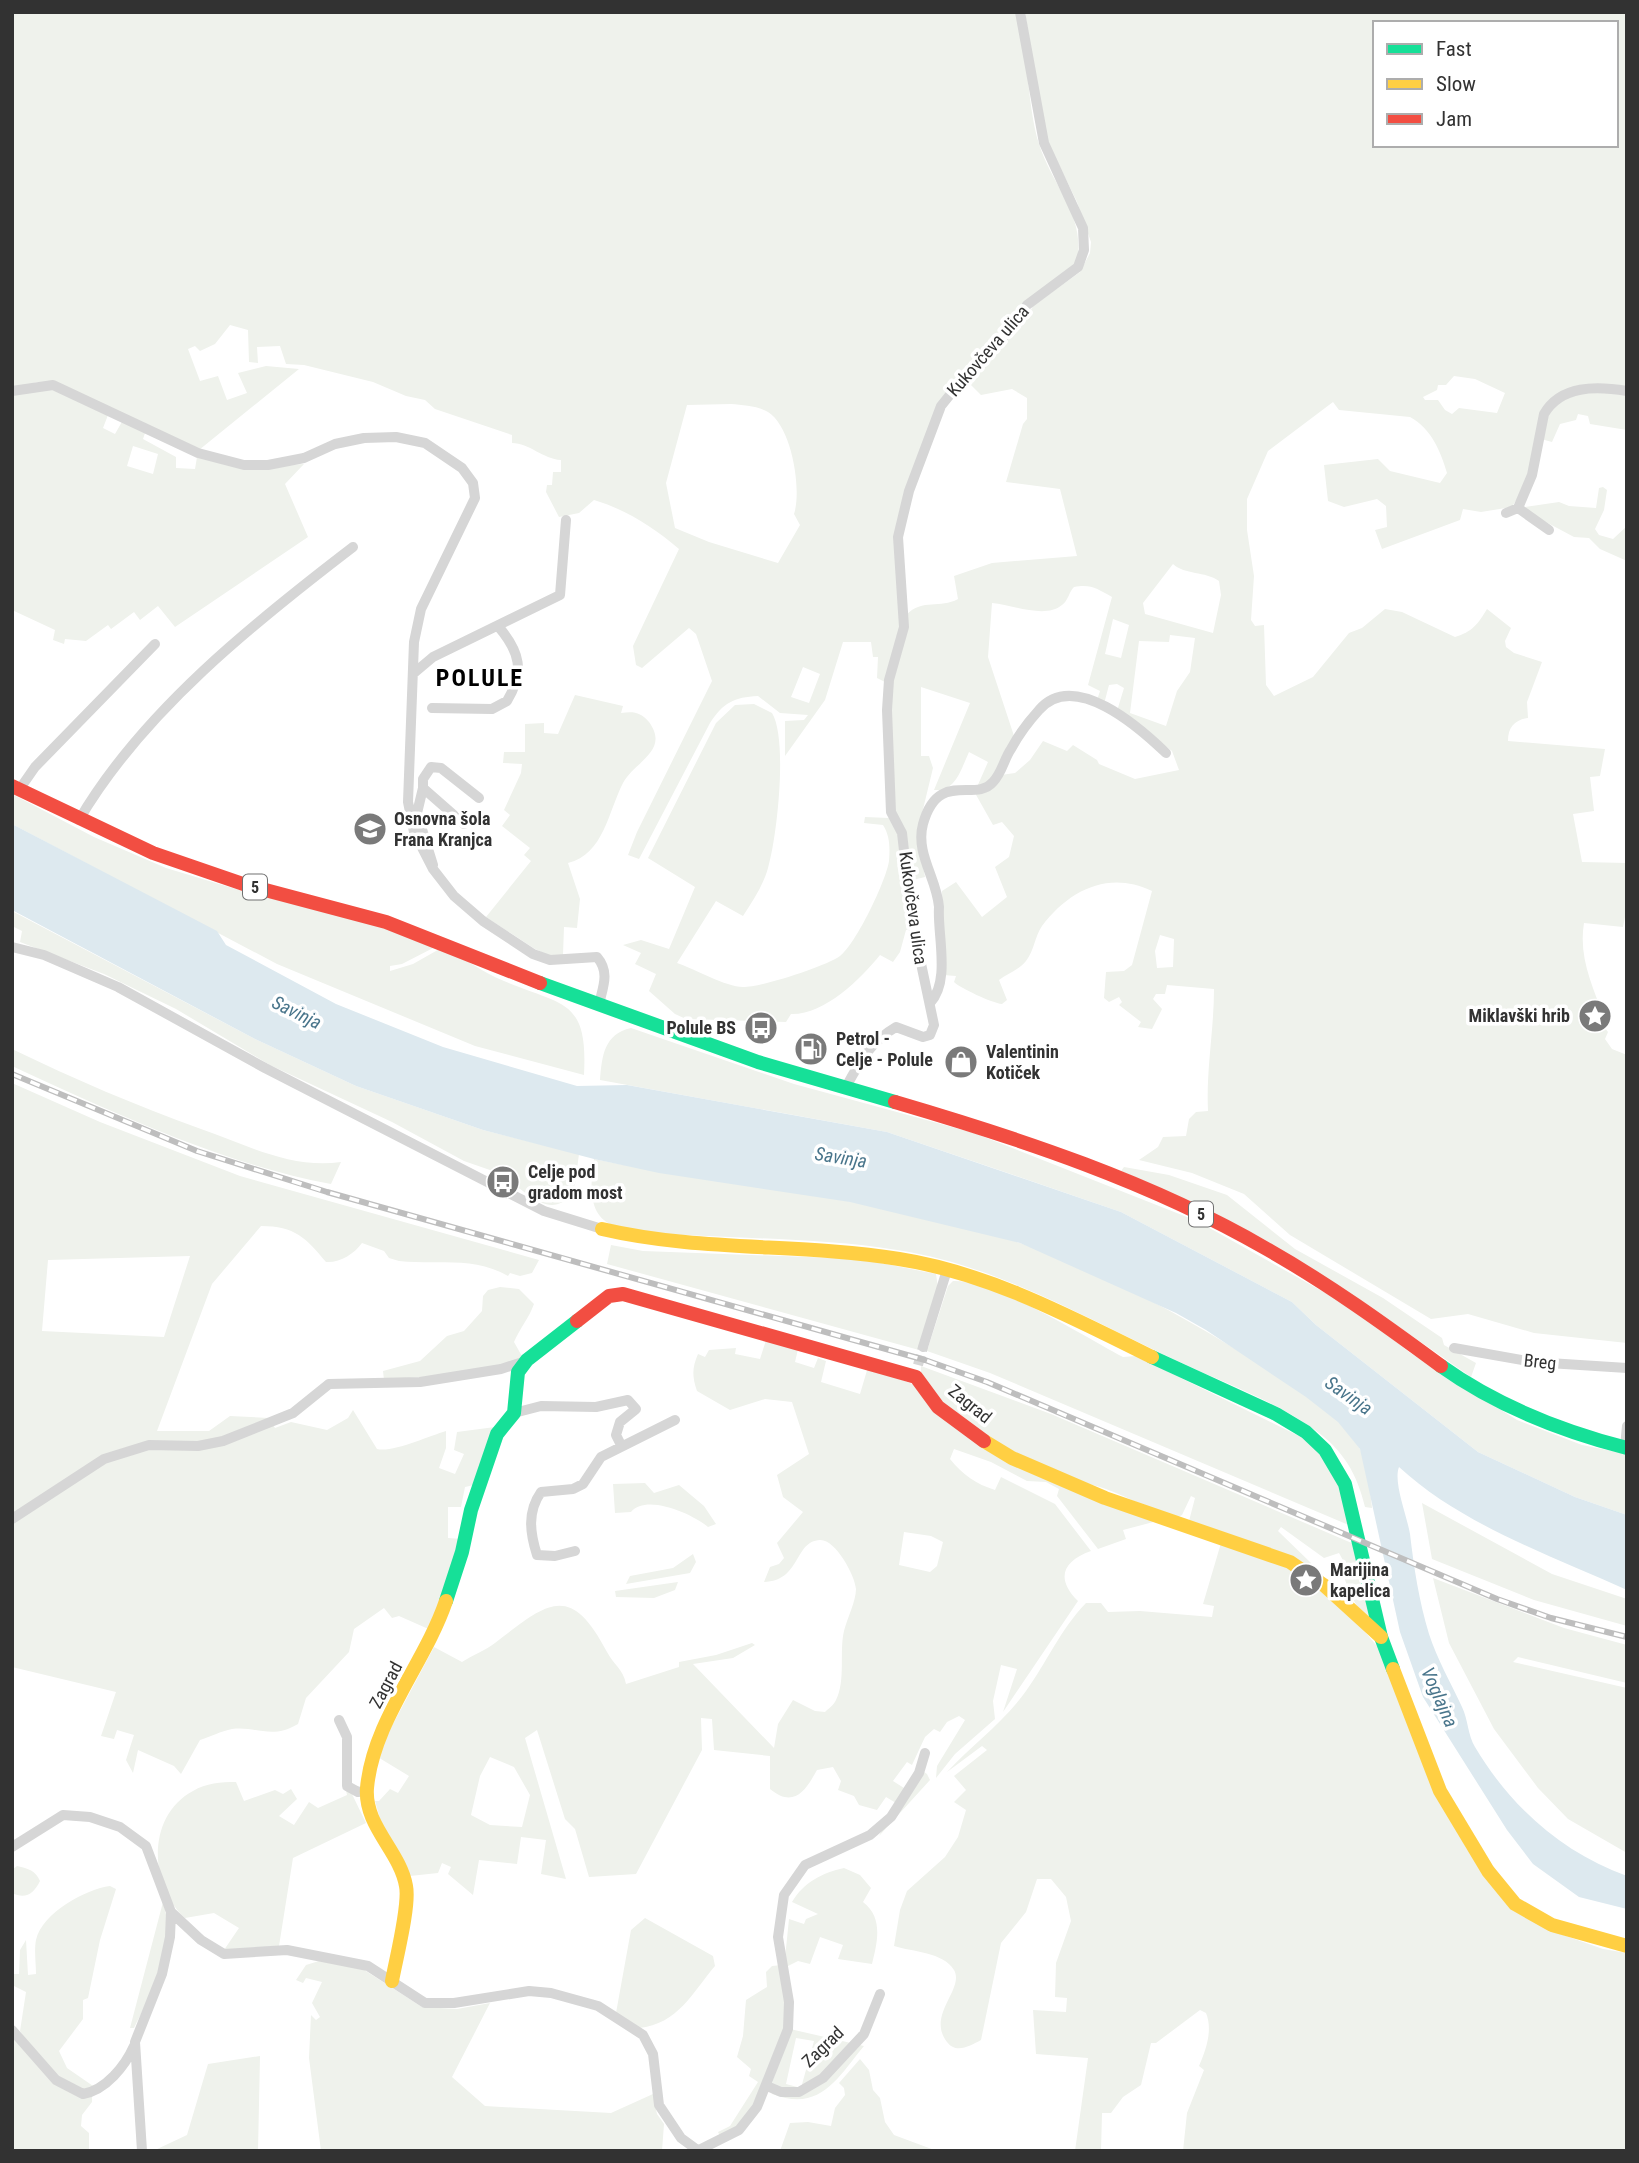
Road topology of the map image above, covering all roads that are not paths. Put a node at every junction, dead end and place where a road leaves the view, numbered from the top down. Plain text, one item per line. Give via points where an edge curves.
1 (1020, 12) edge
2 (12, 391) edge
3 (1627, 391) edge
4 (1518, 509) junction
5 (1506, 513) dead end
6 (566, 520) dead end
7 (1549, 530) dead end
8 (353, 547) dead end
9 (498, 626) junction
10 (155, 644) dead end
11 (414, 673) junction
12 (432, 708) dead end
13 (1166, 753) dead end
14 (15, 788) edge
15 (423, 789) junction
16 (479, 798) dead end
17 (79, 820) junction
18 (464, 824) dead end
19 (433, 869) junction
20 (12, 947) edge
21 (930, 1003) junction
22 (599, 1004) junction
23 (845, 1089) junction
24 (602, 1229) joint
25 (947, 1269) junction
26 (923, 1347) tunnel mouth
27 (1454, 1348) dead end
28 (527, 1360) junction
29 (1627, 1368) edge
30 (514, 1413) junction
31 (675, 1420) dead end
32 (1627, 1426) edge
33 (621, 1445) junction
34 (1626, 1448) edge
35 (12, 1519) edge
36 (575, 1551) dead end
37 (1381, 1637) junction
38 (339, 1720) dead end
39 (925, 1753) dead end
40 (367, 1791) junction
41 (12, 1847) edge
42 (171, 1912) junction
43 (1627, 1946) edge
44 (392, 1981) junction
45 (880, 1994) dead end
46 (12, 2030) edge
47 (135, 2042) junction
48 (767, 2086) junction
49 (697, 2150) edge
50 (142, 2151) edge

1 - 21 street, Kukovčeva ulica via 1044,143 1083,228 1084,250 1078,267 1027,305 1018,323 941,406 909,491 898,537 904,627 889,680 891,812 902,834 912,921
2 - 11 street via 40,385 62,388 198,453 232,463 268,465 354,440 396,437 425,443 462,468 473,483 475,498 421,608
3 - 4 street via 1591,388 1550,404
4 - 5 street
4 - 7 street
6 - 9 street via 560,595
8 - 17 street via 257,624 172,704 94,793
9 - 11 street via 433,657
9 - 12 street via 512,642 520,668 508,701 492,709
10 - 14 street
11 - 19 street via 408,802 414,832
13 - 21 street, Kukovčeva ulica via 1129,720 1084,698 1053,698 1011,748 993,782 978,789 956,788 938,798 922,827 926,866 939,907 939,983
14 - 17 street, 5
15 - 16 street via 427,771 441,768
15 - 18 street
15 - 19 street via 417,813
17 - 22 street, 5 via 153,853 246,885 386,922
19 - 22 street via 467,908 533,954 550,960 597,957 605,965 606,975
20 - 24 street via 44,954 118,987 544,1211
21 - 23 street, Kukovčeva ulica via 934,1025 930,1035 923,1037 896,1027 866,1049
22 - 23 street, 5
23 - 34 street, 5 via 978,1126 1187,1207 1352,1301 1446,1368 1523,1414
24 - 25 street via 672,1242 846,1251
25 - 26 street
25 - 37 street via 1033,1301 1315,1438 1345,1484
27 - 29 street, Breg via 1534,1362
28 - 30 street, Zagrad via 518,1372
28 - 35 street, Zagrad via 501,1369 420,1382 329,1384 293,1413 223,1441 149,1446 104,1459
28 - 37 street, Zagrad via 609,1296 622,1294 917,1371 921,1387 950,1417 984,1441 1056,1478 1305,1570
30 - 33 street via 541,1405 596,1407 628,1400 636,1409 620,1422 616,1435
30 - 40 street, Zagrad via 498,1434 435,1634 374,1753
31 - 33 street
32 - 34 street
33 - 36 street via 601,1457 583,1484 541,1492 534,1502 531,1536 537,1555
37 - 43 street via 1440,1791 1500,1886 1515,1904 1552,1925
38 - 40 street via 348,1737 347,1786
39 - 48 street, Zagrad via 919,1773 891,1817 870,1835 805,1865 784,1895 778,1937 789,2002 788,2029
40 - 44 street, Zagrad via 379,1833 407,1888
41 - 42 street, Zagrad via 63,1815 90,1817 120,1827 146,1846
42 - 44 street, Zagrad via 224,1954 287,1950 368,1966
42 - 47 street, Zagrad via 162,1974
44 - 49 street, Zagrad via 425,2003 529,1991 598,2006 643,2035 653,2054 659,2105 681,2138
45 - 48 street, Zagrad via 864,2034 823,2078 799,2092
46 - 47 street, Zagrad via 56,2080 83,2094 110,2079
47 - 50 street, Zagrad
48 - 49 street, Zagrad via 739,2130

